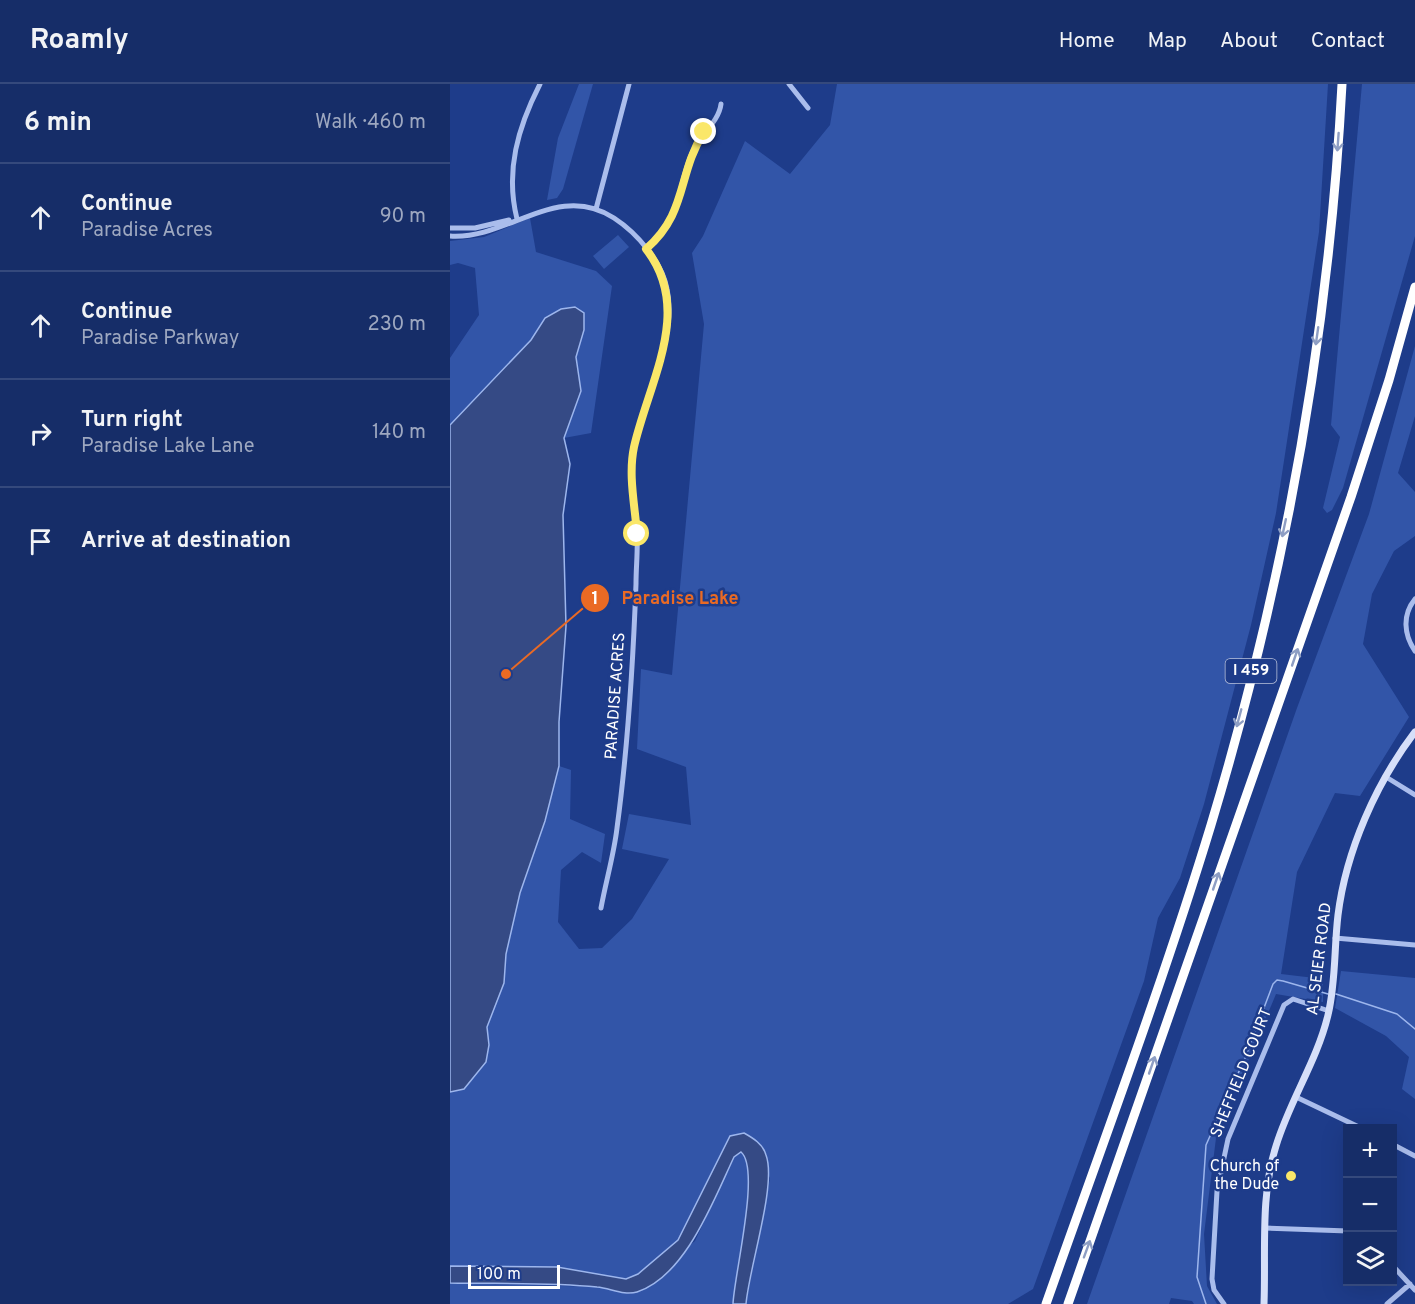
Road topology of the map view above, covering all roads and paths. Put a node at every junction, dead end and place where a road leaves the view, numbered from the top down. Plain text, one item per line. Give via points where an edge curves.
1 (540, 84) edge
2 (629, 84) edge
3 (789, 84) edge
4 (1342, 84) edge
5 (721, 104) dead end
6 (808, 108) dead end
7 (596, 209) junction
8 (517, 219) junction
9 (450, 228) edge
10 (450, 236) edge
11 (646, 249) junction
12 (1415, 287) edge
13 (1415, 599) edge
14 (1415, 651) edge
15 (1415, 732) edge
16 (1386, 777) junction
17 (1415, 795) edge
18 (601, 908) dead end
19 (1335, 938) junction
20 (1415, 945) edge
21 (1329, 1011) junction
22 (1296, 1097) junction
23 (1353, 1124) edge
24 (1397, 1147) edge
25 (1415, 1156) edge
26 (1265, 1228) junction
27 (1343, 1231) edge
28 (1397, 1270) edge
29 (1410, 1284) junction
30 (1415, 1290) edge
31 (1046, 1304) edge
32 (1068, 1304) edge
33 (1224, 1304) edge
34 (1264, 1304) edge
35 (1387, 1304) edge

1 - 8 street via 519,135 511,174
2 - 7 street
3 - 6 street
4 -> 31 highway, I 459 via 1328,257 1316,346 1275,571 1212,822
5 - 11 street via 692,154 674,217
7 - 8 street via 556,205
7 - 11 street, PARADISE ACRES via 627,227
8 - 9 street via 475,228
8 - 10 street via 477,235
11 - 18 street, PARADISE ACRES via 667,289 669,315 634,448 637,534 630,715 617,830
32 -> 12 highway, I 459 via 1351,497
13 - 14 street via 1407,612 1406,626
15 - 16 street, AL SEIER ROAD
16 - 17 street
16 - 19 street, AL SEIER ROAD via 1348,868
19 - 20 street
19 - 21 street, AL SEIER ROAD
21 - 22 street, AL SEIER ROAD via 1318,1052
21 - 33 street, SHEFFIELD COURT via 1293,999 1284,1005 1228,1139 1217,1191 1212,1279
22 - 23 street
22 - 26 street, AL SEIER ROAD via 1270,1168
24 - 25 street
26 - 27 street
26 - 34 street, AL SEIER ROAD
28 - 29 street
29 - 30 street
29 - 35 street

